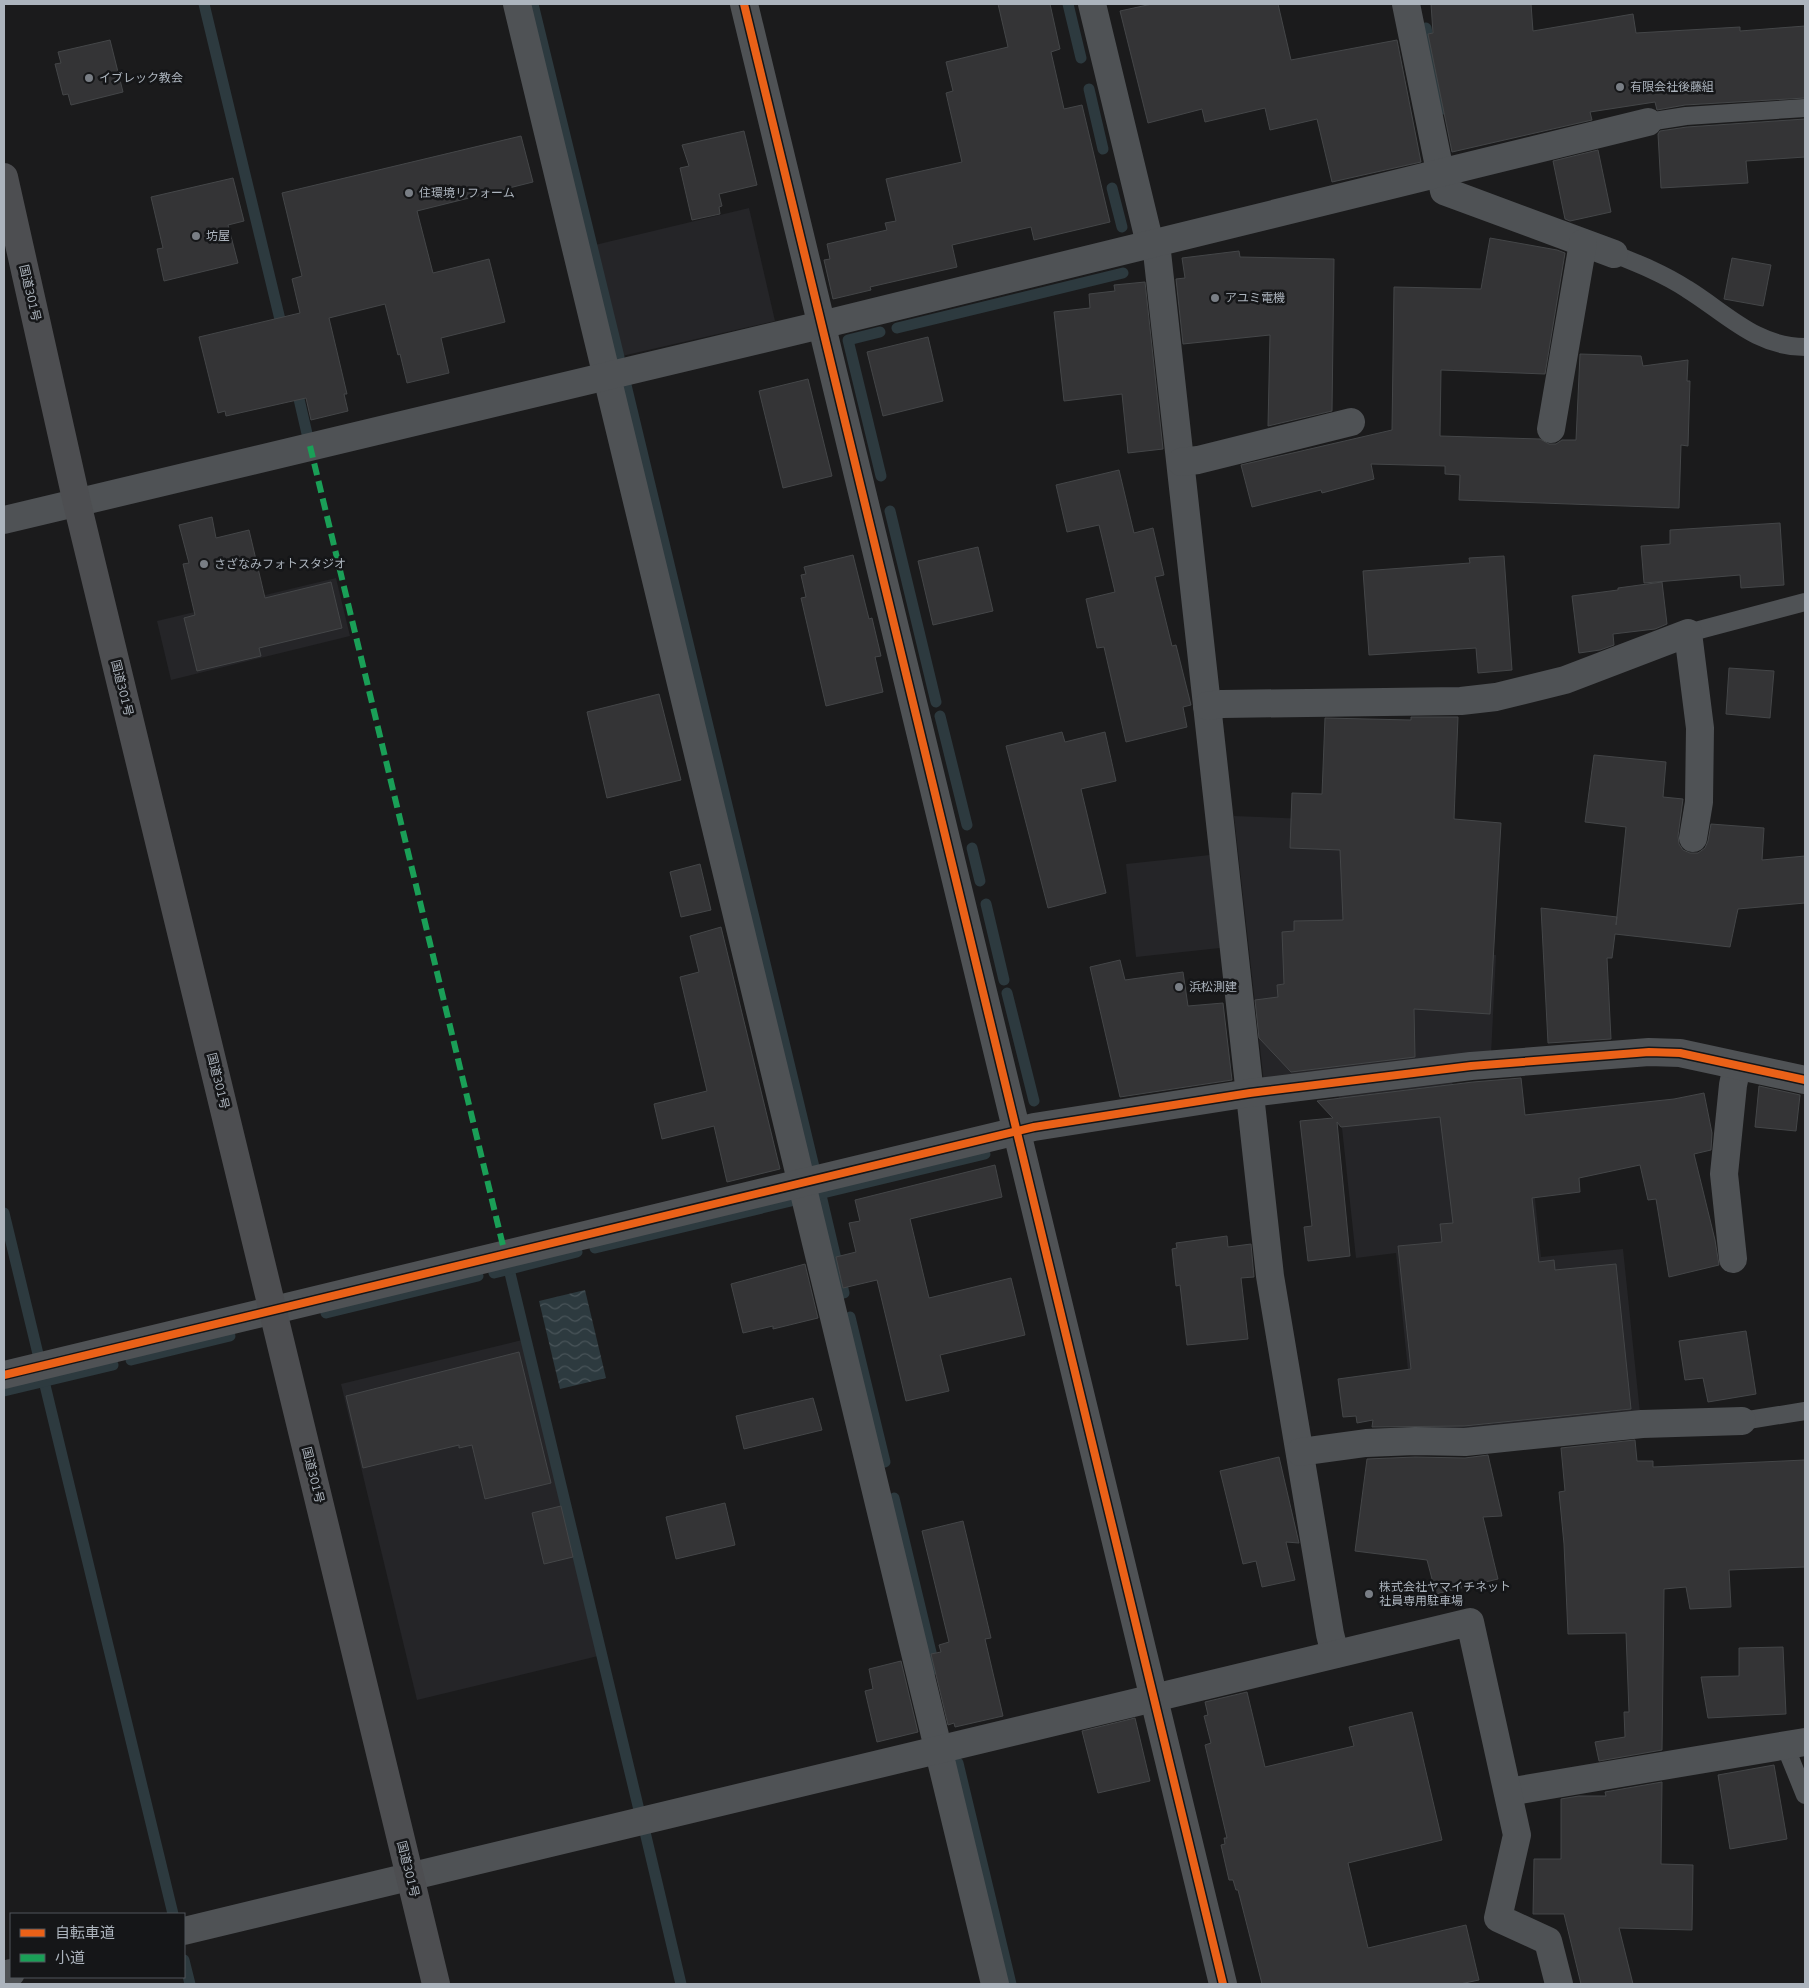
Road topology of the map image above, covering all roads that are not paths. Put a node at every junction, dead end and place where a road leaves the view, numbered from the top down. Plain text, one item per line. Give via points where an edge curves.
1 (517, 4) edge
2 (744, 4) edge
3 (1092, 4) edge
4 (1406, 4) edge
5 (1805, 108) edge
6 (1648, 122) joint
7 (1441, 174) junction
8 (4, 177) edge
9 (1583, 243) junction
10 (1153, 244) junction
11 (1614, 254) joint
12 (821, 325) junction
13 (1805, 347) edge
14 (607, 375) junction
15 (1351, 422) dead end
16 (1551, 429) dead end
17 (1181, 462) junction
18 (77, 503) junction
19 (4, 520) edge
20 (1805, 602) edge
21 (1688, 633) junction
22 (1208, 706) junction
23 (1693, 838) dead end
24 (1737, 1066) junction
25 (1805, 1080) edge
26 (1250, 1093) junction
27 (1017, 1130) junction
28 (801, 1182) junction
29 (1733, 1259) dead end
30 (273, 1310) junction
31 (4, 1375) edge
32 (1805, 1411) edge
33 (1742, 1421) joint
34 (1300, 1452) junction
35 (1335, 1654) junction
36 (1154, 1697) junction
37 (1796, 1743) edge
38 (938, 1749) junction
39 (1508, 1792) junction
40 (1805, 1795) edge
41 (410, 1877) junction
42 (185, 1931) edge
43 (436, 1984) edge
44 (995, 1984) edge
45 (1223, 1984) edge
46 (1558, 1984) edge

1 - 14 street
2 - 12 street
3 - 10 street
4 - 7 street
5 - 6 lane via 1686,116
6 - 7 street
7 - 9 street via 1444,191
7 - 10 street
8 - 18 highway, 国道301号
9 - 11 street
9 - 16 street
10 - 12 street
10 - 17 street
11 - 13 lane via 1663,275 1759,338 1788,347
12 - 14 street
12 - 27 street
14 - 18 street
14 - 28 street
15 - 17 street
17 - 22 street
18 - 19 street
18 - 30 highway, 国道301号
20 - 21 lane
21 - 22 street via 1565,680 1496,697
21 - 23 street via 1700,728 1699,802
22 - 26 street
24 - 25 street
24 - 26 street via 1680,1053 1649,1052 1471,1066
24 - 29 street via 1724,1174
26 - 27 street
26 - 34 street via 1270,1276
27 - 28 street
27 - 36 street
28 - 30 street
28 - 38 street
30 - 31 street
30 - 41 highway, 国道301号
32 - 33 lane
33 - 34 street via 1642,1424 1465,1442 1366,1443
34 - 35 street
35 - 36 street
35 - 39 street via 1470,1622
36 - 38 street
36 - 45 street
37 - 39 street
37 - 40 lane via 1788,1753
38 - 41 street
38 - 44 street
39 - 46 street via 1517,1834 1498,1918 1548,1941
41 - 42 street
41 - 43 highway, 国道301号

